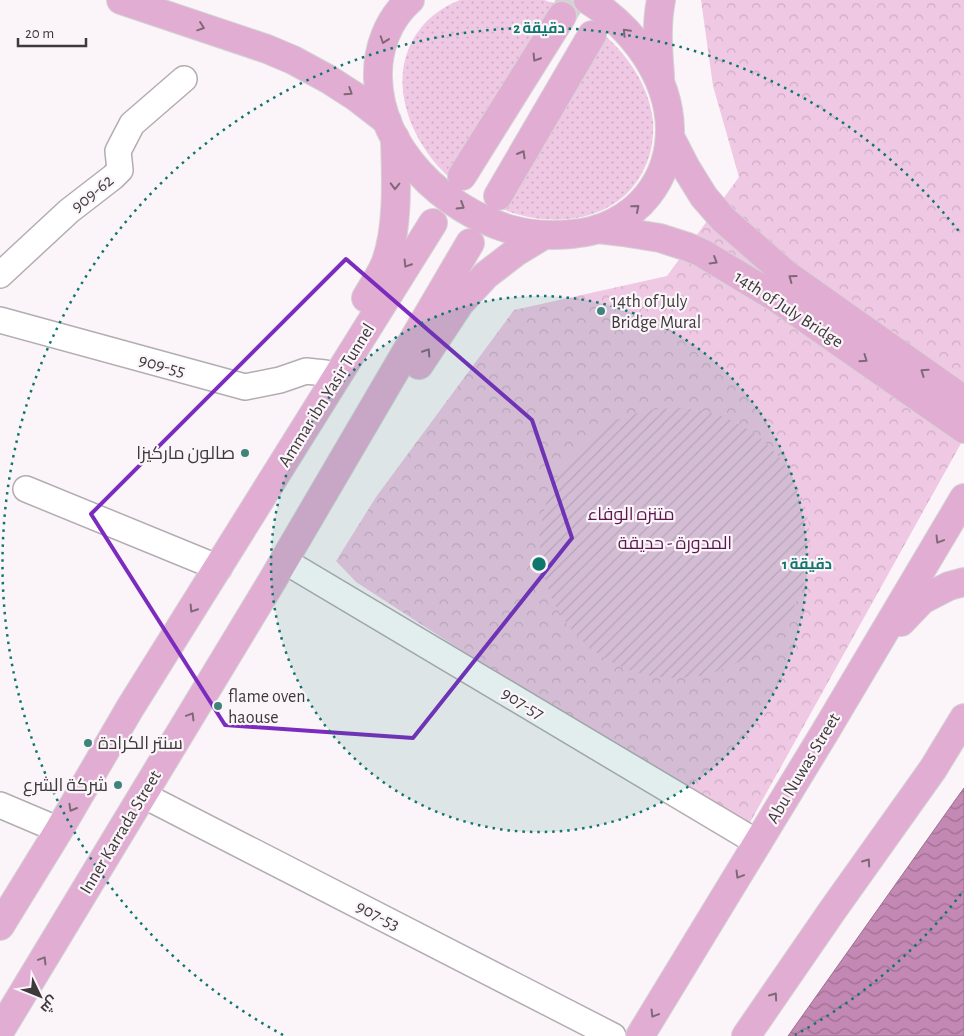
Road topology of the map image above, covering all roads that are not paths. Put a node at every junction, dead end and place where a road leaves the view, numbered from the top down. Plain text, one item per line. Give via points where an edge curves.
1 (121, 0) edge
2 (410, 0) edge
3 (588, 0) edge
4 (661, 0) edge
5 (562, 16) tunnel mouth
6 (592, 35) dead end
7 (184, 79) dead end
8 (661, 85) junction
9 (391, 129) junction
10 (670, 137) junction
11 (462, 176) dead end
12 (498, 196) dead end
13 (433, 223) dead end
14 (598, 230) junction
15 (544, 235) junction
16 (470, 243) dead end
17 (0, 275) edge
18 (0, 320) edge
19 (325, 373) junction
20 (964, 400) edge
21 (964, 429) edge
22 (26, 489) dead end
23 (964, 498) edge
24 (219, 568) junction
25 (280, 572) junction
26 (964, 582) edge
27 (964, 712) edge
28 (964, 718) edge
29 (825, 732) junction
30 (933, 769) junction
31 (143, 794) junction
32 (0, 805) edge
33 (59, 830) junction
34 (758, 843) junction
35 (0, 926) edge
36 (0, 1031) edge
37 (613, 1036) edge
38 (640, 1036) edge
39 (746, 1036) edge

1 -> 9 main road via 293,60 356,97
2 -> 9 main road via 394,18 380,51 378,87
8 -> 3 main road via 633,38
4 - 8 main road via 658,54
5 -> 11 main road
12 -> 6 main road
7 - 17 street, 909-62 via 132,124 118,152 120,170 69,211
8 - 10 main road via 670,119
9 -> 15 main road via 415,168 442,194 474,214 508,228
9 -> 19 main road via 395,215 391,242 385,264
14 -> 10 main road via 629,214 654,188 668,155
20 -> 10 main road, 14th of July Bridge via 787,275 724,220 704,196
13 -> 24 main road, Ammar ibn Yasir Tunnel
14 - 15 main road
14 -> 21 main road, 14th of July Bridge via 639,234 702,253 775,297
25 -> 15 main road via 460,303 486,275
16 - 25 main road
18 - 19 street, 909-55 via 245,387 306,371
19 - 24 main road
22 - 24 street
23 -> 29 main road, Abu Nuwas Street
24 -> 33 main road via 130,708
31 -> 25 main road, Inner Karrada Street
25 - 34 street, 907-57
26 - 29 main road via 922,600 895,628
27 - 30 main road
28 - 30 main road
29 - 34 main road, Abu Nuwas Street
39 -> 30 main road
36 -> 31 main road, Inner Karrada Street
31 - 37 street, 907-53
32 - 33 street
33 - 35 main road
34 -> 38 main road, Abu Nuwas Street

